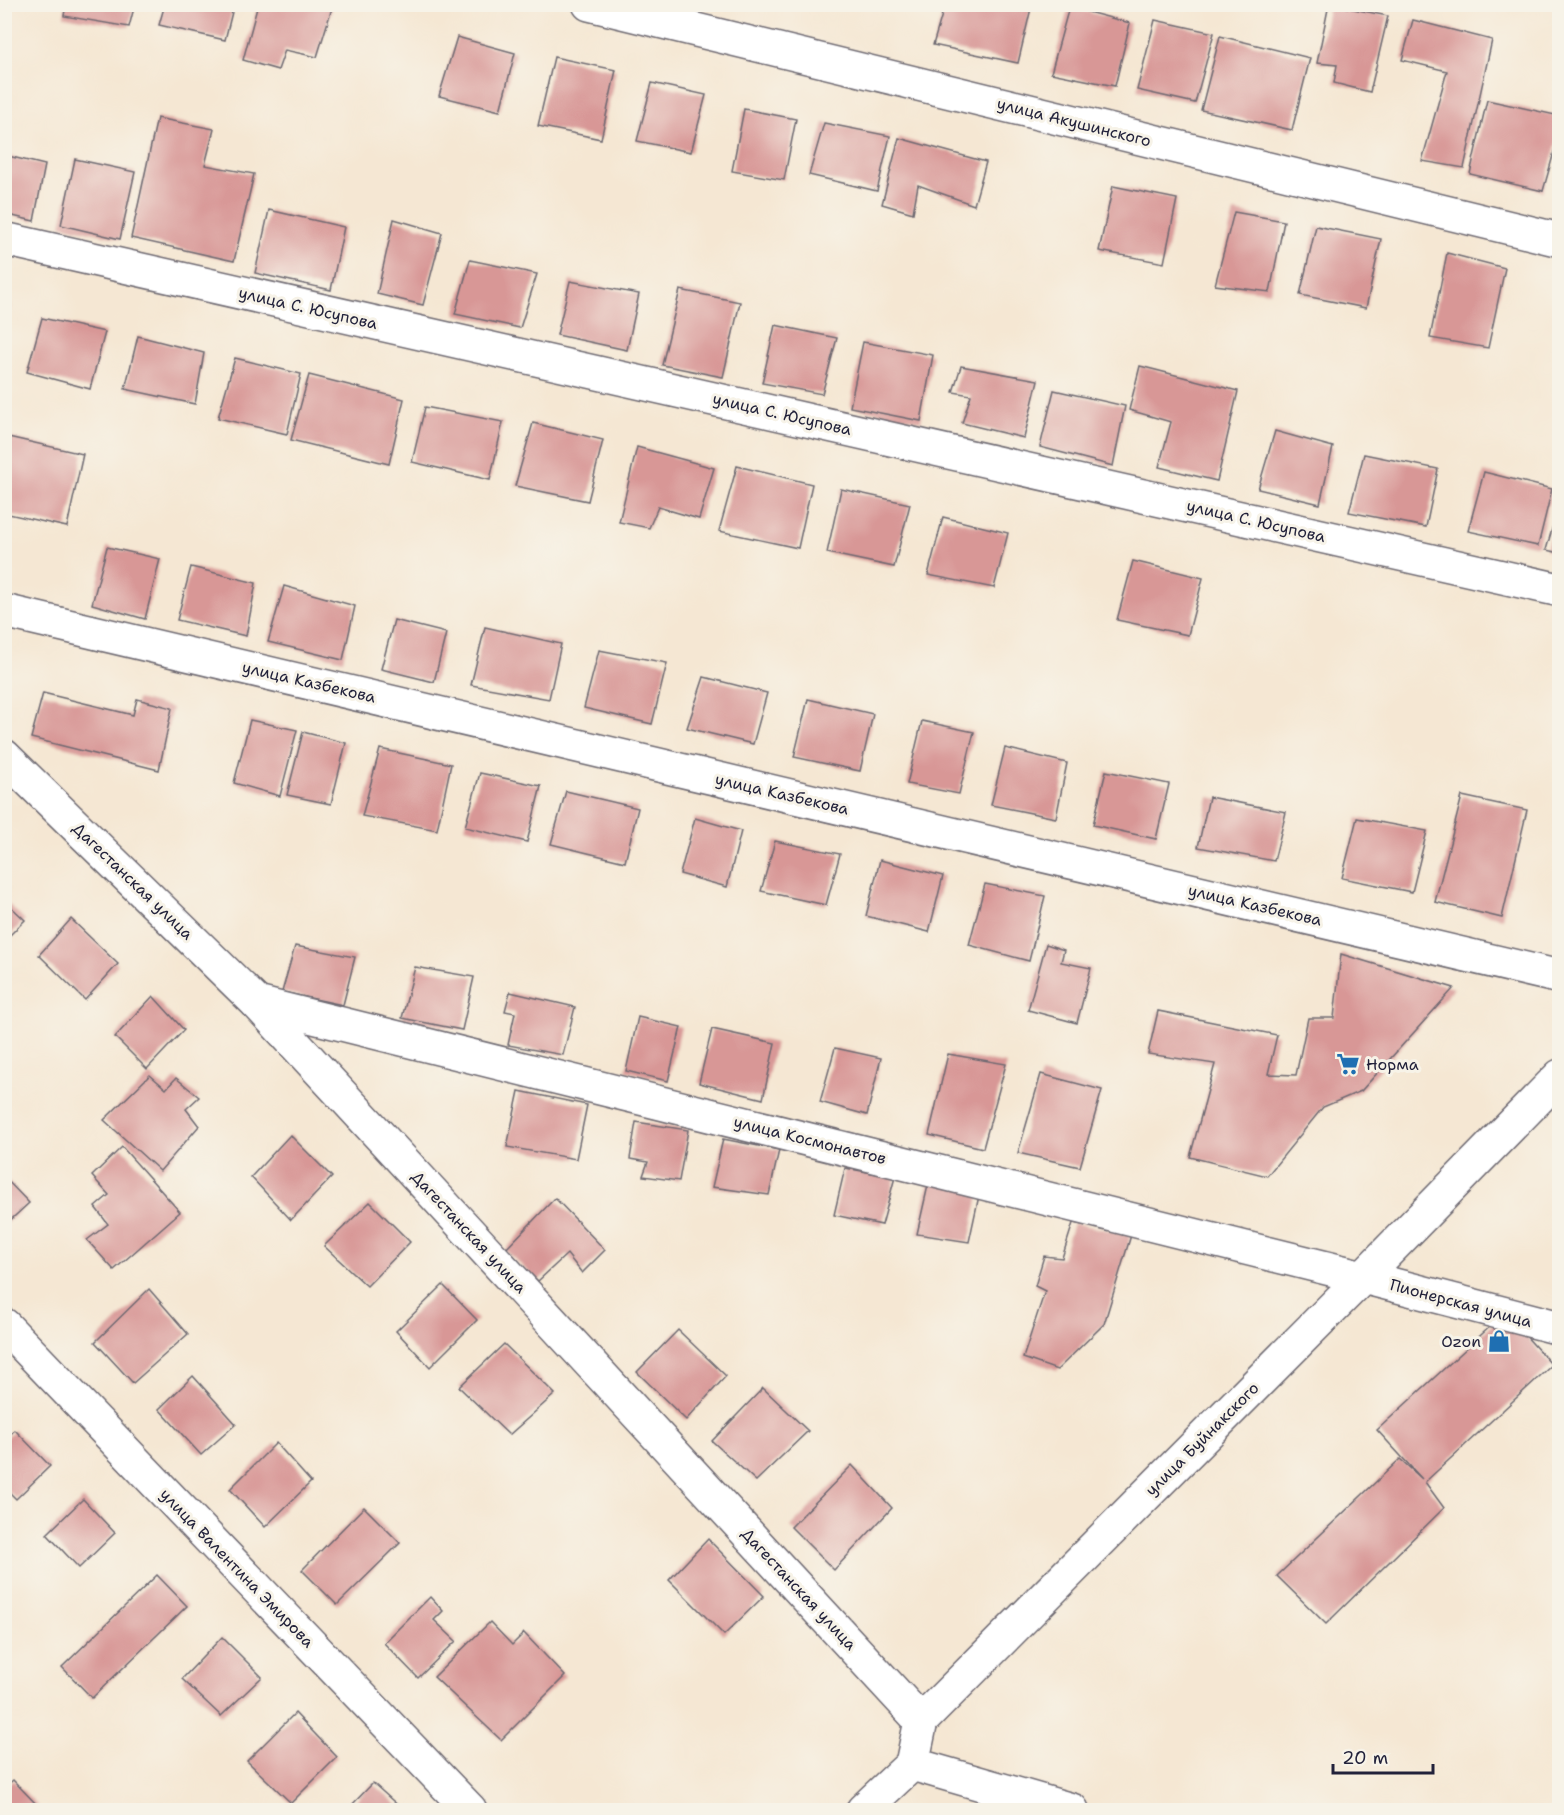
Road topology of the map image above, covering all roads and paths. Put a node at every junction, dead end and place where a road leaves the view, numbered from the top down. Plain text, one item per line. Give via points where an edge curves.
1 (589, 4) edge
2 (4, 239) edge
3 (1560, 240) edge
4 (1560, 590) edge
5 (4, 611) edge
6 (4, 756) edge
7 (1560, 976) edge
8 (257, 1004) junction
9 (1560, 1076) edge
10 (1363, 1277) junction
11 (4, 1325) edge
12 (1560, 1328) edge
13 (921, 1721) junction
14 (912, 1764) junction
15 (470, 1810) edge
16 (863, 1810) edge
17 (1072, 1810) edge

1 - 3 street, улица Акушинского
2 - 4 street, улица С. Юсупова
5 - 7 street, улица Казбекова
6 - 8 street, Дагестанская улица
8 - 10 street, улица Космонавтов
8 - 13 street, Дагестанская улица
9 - 10 street, улица Буйнакского
10 - 12 street, Пионерская улица
10 - 13 street, улица Буйнакского
11 - 15 street, улица Валентина Эмирова
13 - 14 street
14 - 16 street
14 - 17 street

